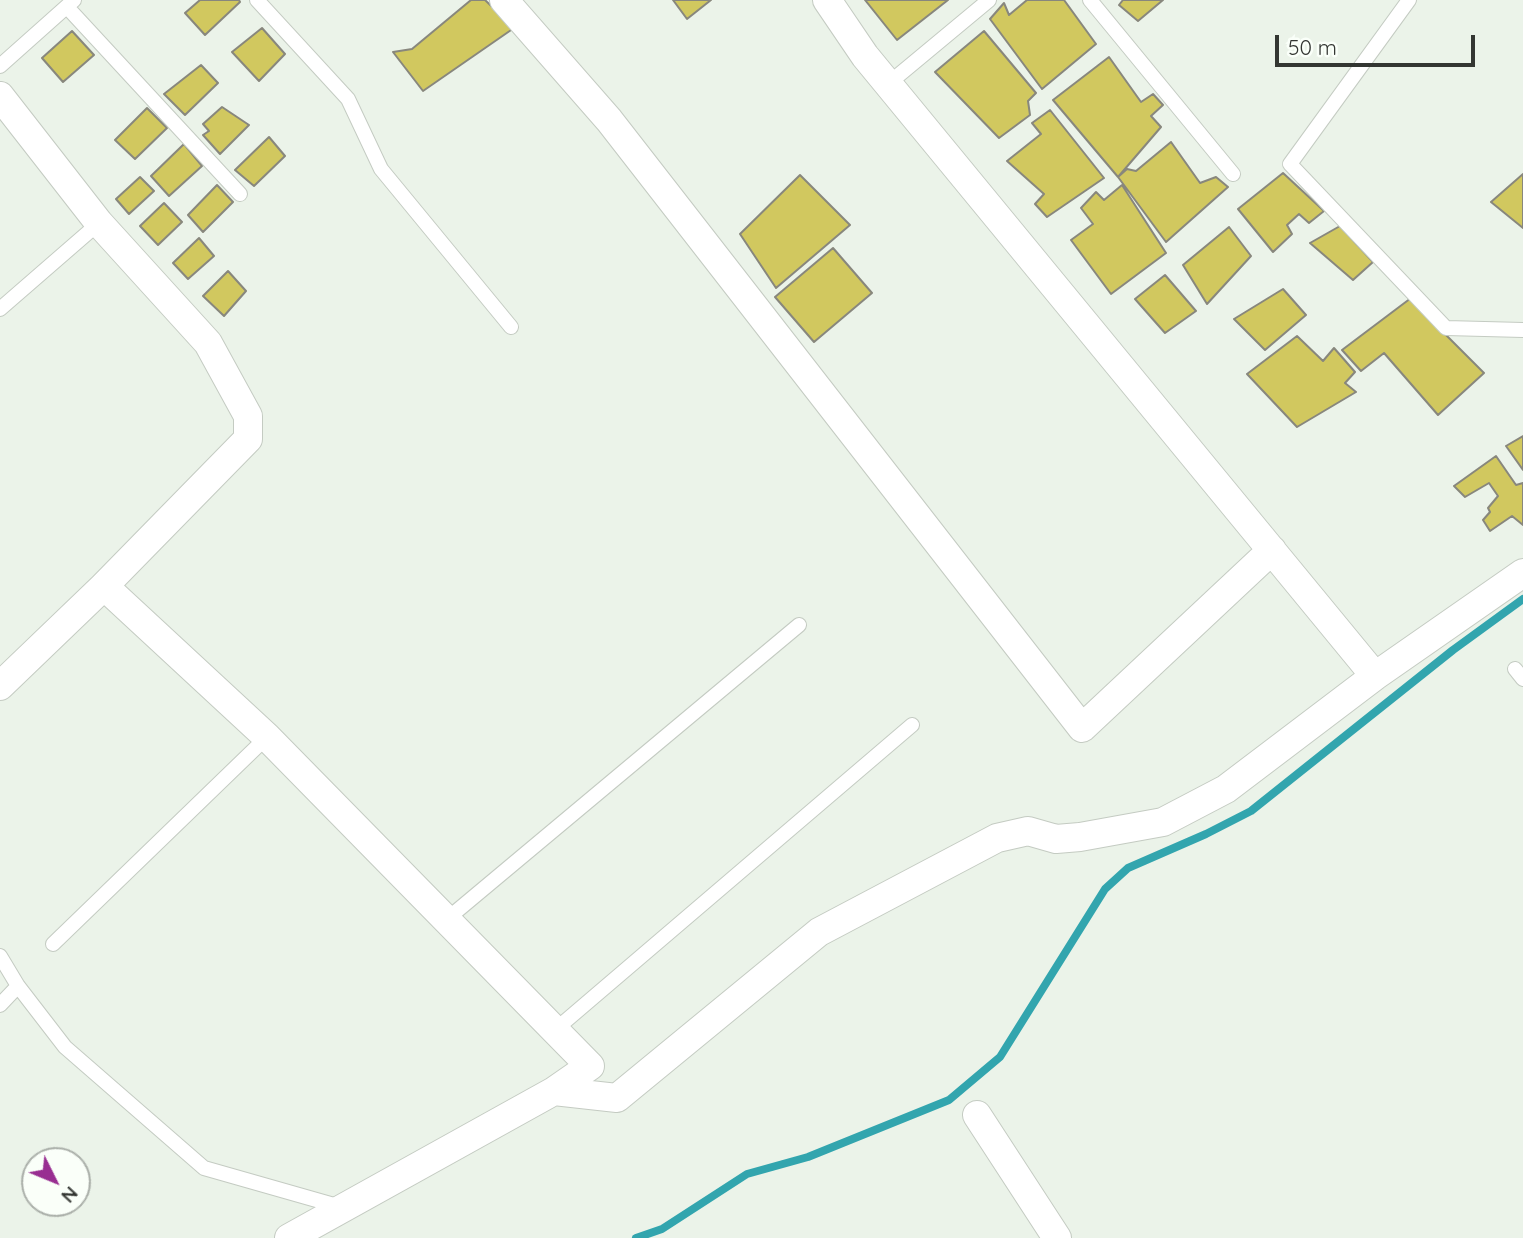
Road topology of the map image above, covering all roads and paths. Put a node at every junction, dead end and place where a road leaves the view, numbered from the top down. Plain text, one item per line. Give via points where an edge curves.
1 (257, 0) edge
2 (504, 0) edge
3 (827, 0) edge
4 (989, 0) edge
5 (1090, 0) edge
6 (1409, 0) edge
7 (71, 3) edge
8 (0, 66) edge
9 (888, 84) junction
10 (0, 96) edge
11 (1233, 174) dead end
12 (240, 194) dead end
13 (99, 223) junction
14 (0, 309) edge
15 (511, 327) dead end
16 (1523, 330) edge
17 (1272, 550) junction
18 (1523, 573) edge
19 (104, 586) junction
20 (799, 625) dead end
21 (1375, 676) junction
22 (0, 686) edge
23 (912, 725) dead end
24 (267, 737) junction
25 (446, 920) junction
26 (53, 944) dead end
27 (0, 956) edge
28 (18, 986) junction
29 (0, 1005) edge
30 (555, 1030) junction
31 (554, 1091) junction
32 (977, 1115) dead end
33 (341, 1207) junction
34 (289, 1238) edge
35 (1056, 1238) edge

1 - 15 lane via 348,99 381,169
2 - 17 street via 609,120 1082,728
3 - 9 street
4 - 9 lane
5 - 11 lane
6 - 16 lane via 1290,164 1446,328
7 - 8 lane
7 - 12 lane
9 - 17 street
10 - 13 street
13 - 14 lane
13 - 19 street via 208,343 248,416 248,439
17 - 21 street
18 - 21 street
19 - 22 street
19 - 24 street
20 - 25 lane
21 - 31 street via 1226,789 1163,822 1080,837 1056,839 1028,831 997,838 820,932 617,1098
23 - 30 lane
24 - 25 street
24 - 26 lane
25 - 30 street
27 - 28 lane
28 - 29 lane
28 - 33 lane via 65,1047 204,1168
30 - 31 street via 590,1066
31 - 33 street
32 - 35 street
33 - 34 street

